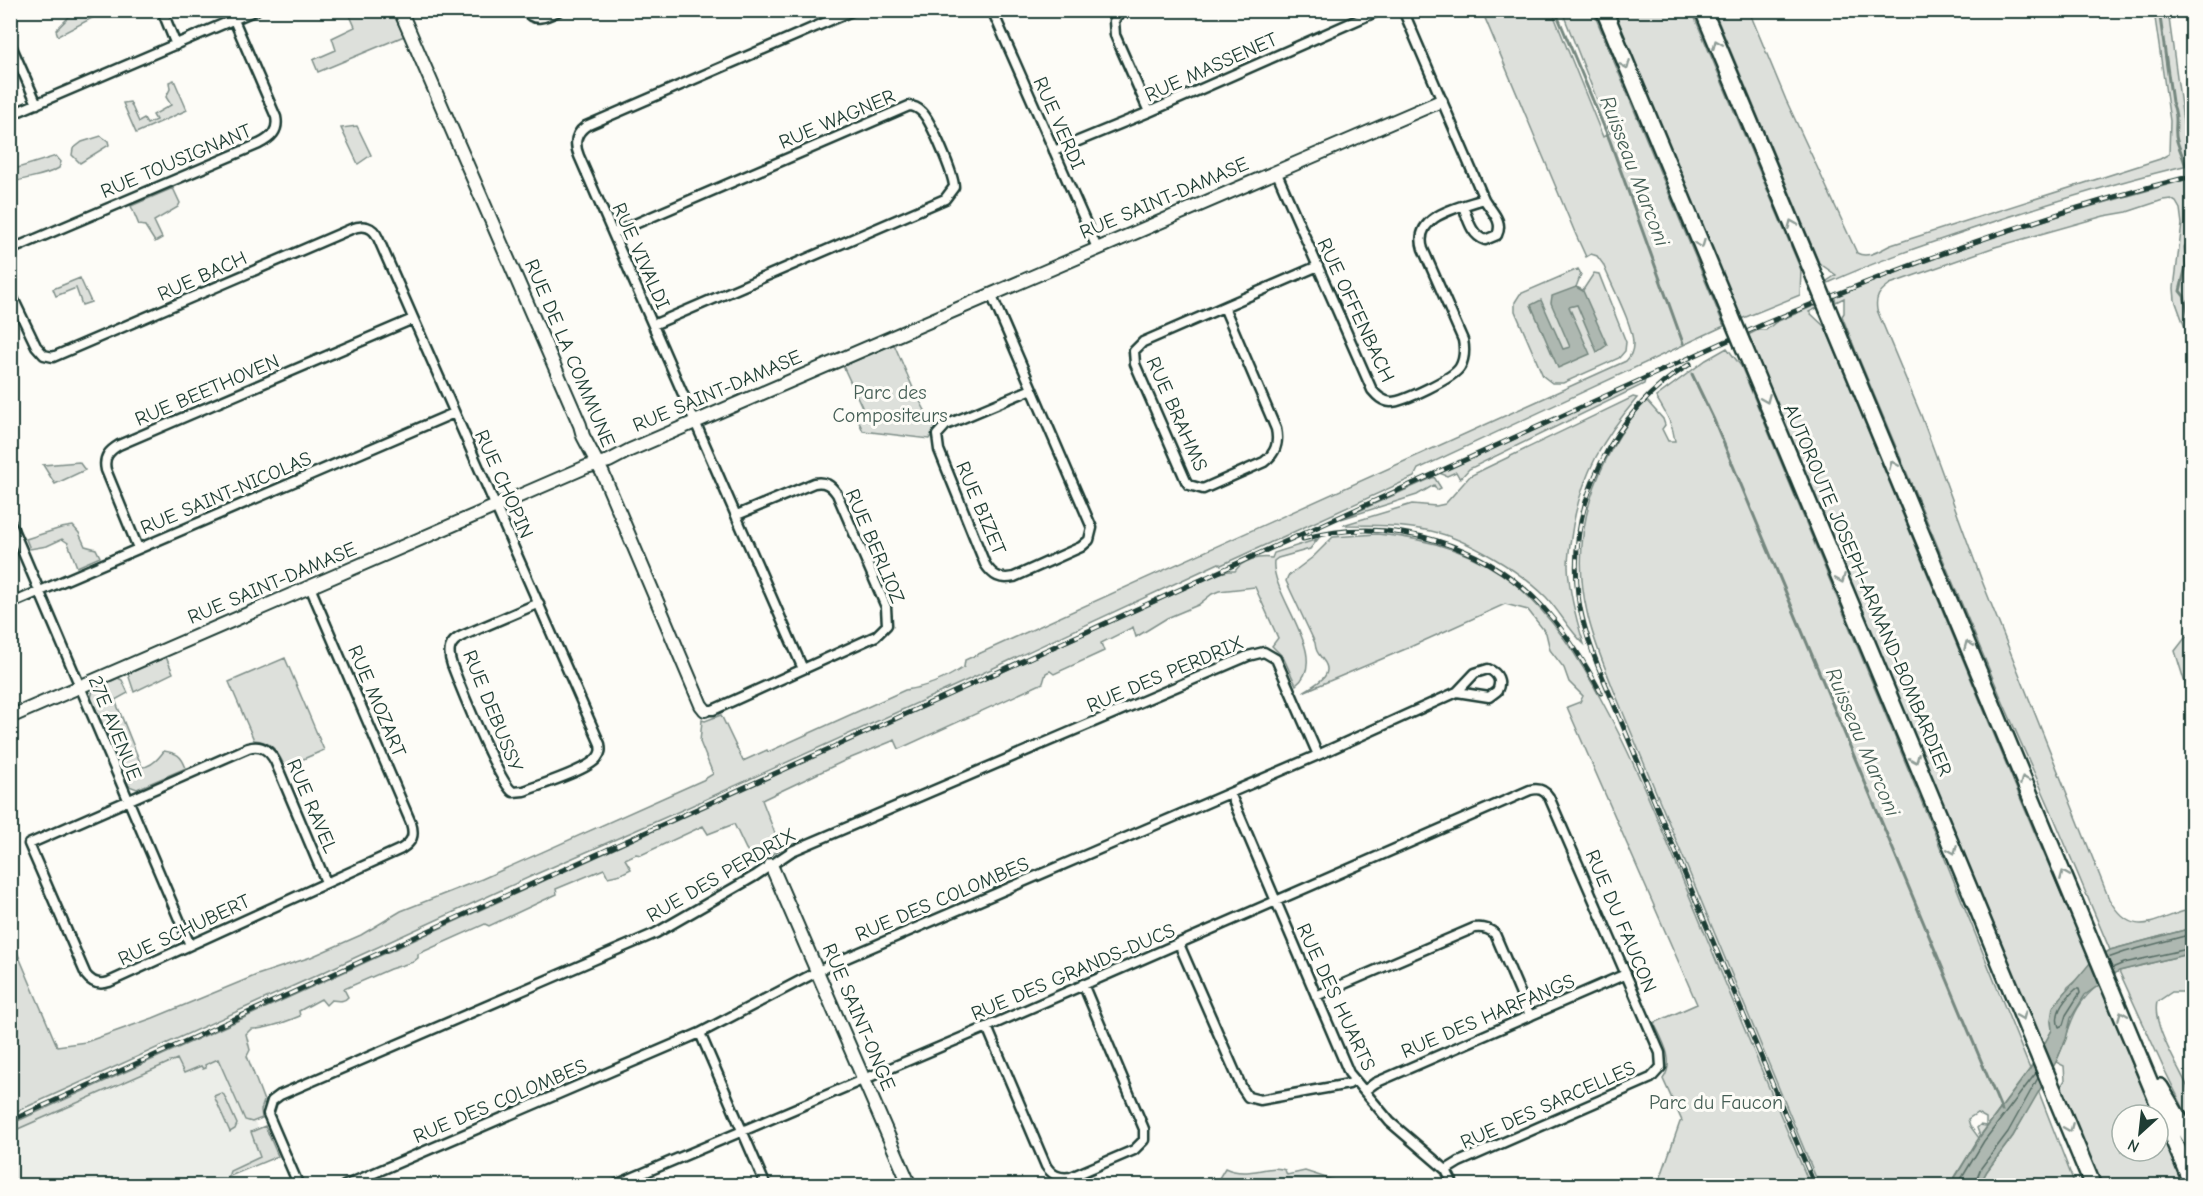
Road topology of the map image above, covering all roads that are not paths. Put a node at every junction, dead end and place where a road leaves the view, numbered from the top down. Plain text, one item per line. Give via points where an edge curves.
1 (162, 10) edge
2 (256, 10) edge
3 (400, 10) edge
4 (525, 10) edge
5 (560, 10) edge
6 (854, 10) edge
7 (992, 10) edge
8 (1122, 10) edge
9 (1380, 10) edge
10 (1403, 10) edge
11 (1604, 10) edge
12 (1703, 10) edge
13 (234, 20) junction
14 (10, 43) edge
15 (176, 45) junction
16 (1441, 101) junction
17 (37, 104) junction
18 (1149, 112) junction
19 (10, 115) edge
20 (1054, 151) junction
21 (1276, 171) junction
22 (1484, 199) junction
23 (1463, 206) junction
24 (368, 227) joint
25 (614, 233) junction
26 (1097, 248) junction
27 (10, 250) edge
28 (1318, 266) junction
29 (10, 292) edge
30 (991, 294) junction
31 (1224, 307) junction
32 (413, 319) junction
33 (653, 325) junction
34 (1032, 389) junction
35 (454, 413) junction
36 (695, 422) junction
37 (597, 464) junction
38 (495, 508) junction
39 (736, 515) junction
40 (10, 522) edge
41 (138, 548) junction
42 (310, 587) junction
43 (40, 591) junction
44 (539, 603) junction
45 (10, 604) edge
46 (803, 669) junction
47 (80, 687) junction
48 (1457, 692) junction
49 (705, 710) joint
50 (10, 717) edge
51 (1318, 755) junction
52 (597, 758) joint
53 (1544, 791) joint
54 (1230, 793) junction
55 (127, 800) junction
56 (412, 827) joint
57 (29, 844) joint
58 (771, 865) junction
59 (326, 882) junction
60 (1275, 901) junction
61 (1179, 944) junction
62 (190, 945) junction
63 (819, 972) junction
64 (1626, 974) junction
65 (1083, 984) junction
66 (1316, 996) junction
67 (1530, 1016) junction
68 (987, 1027) junction
69 (700, 1033) junction
70 (2133, 1041) junction
71 (1662, 1067) joint
72 (863, 1079) junction
73 (1355, 1080) junction
74 (1364, 1091) junction
75 (742, 1130) junction
76 (2193, 1141) edge
77 (1446, 1170) junction
78 (299, 1185) edge
79 (344, 1185) edge
80 (613, 1185) edge
81 (766, 1185) edge
82 (910, 1185) edge
83 (1454, 1185) edge
84 (2091, 1185) edge
85 (2193, 1185) edge

1 - 15 street
2 - 13 street
3 - 37 street, RUE DE LA COMMUNE
4 - 5 street via 538,18
6 - 25 street, RUE VIVALDI via 583,128 576,138 576,147
7 - 20 street, RUE VERDI
8 - 18 street via 1114,21 1115,35
9 - 18 street, RUE MASSENET
10 - 16 street
11 -> 84 highway, AUTOROUTE JOSEPH-ARMAND-BOMBARDIER, bridge
70 -> 12 highway, bridge
13 - 15 street
13 - 27 street, RUE TOUSIGNANT via 276,117 276,128 270,137
14 - 17 street
15 - 17 street
16 - 21 street, RUE SAINT-DAMASE
16 - 22 street
17 - 19 street
18 - 20 street, RUE MASSENET
20 - 26 street, RUE VERDI
21 - 26 street, RUE SAINT-DAMASE
21 - 28 street, RUE OFFENBACH
22 - 23 street, RUE OFFENBACH
22 - 23 street via 1499,225 1493,238 1477,236
23 - 28 street, RUE OFFENBACH via 1428,221 1422,244 1463,340 1465,354 1461,367 1451,377 1399,400 1384,400 1372,390
24 - 29 street, RUE BACH via 360,225 49,357 36,346
24 - 32 street, RUE CHOPIN via 376,233
25 - 33 street, RUE VIVALDI
25 - 33 street, RUE WAGNER via 909,106 927,118 947,164 954,188 945,199
26 - 30 street, RUE SAINT-DAMASE
28 - 31 street, RUE BRAHMS
30 - 34 street, RUE BIZET
30 - 36 street, RUE SAINT-DAMASE
31 - 31 street, RUE BRAHMS via 1143,342 1133,357 1186,481 1203,489 1264,462 1278,444 1276,429
32 - 35 street, RUE CHOPIN
32 - 41 street, RUE BEETHOVEN via 110,451 106,470
33 - 36 street, RUE VIVALDI
34 - 34 street, RUE BIZET via 951,422 937,435 939,450 985,564 1004,579 1081,547 1092,533
35 - 38 street, RUE CHOPIN
35 - 41 street, RUE SAINT-NICOLAS
36 - 37 street, RUE SAINT-DAMASE
36 - 39 street, RUE VIVALDI
37 - 38 street, RUE SAINT-DAMASE
37 - 49 street, RUE DE LA COMMUNE
38 - 42 street, RUE SAINT-DAMASE
38 - 44 street, RUE CHOPIN
39 - 46 street, RUE VIVALDI
39 - 46 street, RUE BERLIOZ via 814,483 825,482 837,494 886,607 887,625 880,634
40 - 43 street, 27E AVENUE
41 - 43 street, RUE SAINT-NICOLAS
42 - 47 street, RUE SAINT-DAMASE
42 - 56 street, RUE MOZART
43 - 45 street, RUE SAINT-NICOLAS
43 - 47 street, 27E AVENUE
44 - 52 street, RUE CHOPIN via 598,738 601,749
44 - 52 street, RUE DEBUSSY via 455,639 450,648 452,665 495,765 513,792 582,768
46 - 49 street, RUE BERLIOZ via 713,710
47 - 50 street, RUE SAINT-DAMASE
47 - 55 street, 27E AVENUE
48 - 48 street, RUE DES COLOMBES via 1490,697 1499,687 1498,677 1488,669 1479,670
48 - 51 street, RUE DES COLOMBES
51 - 54 street, RUE DES COLOMBES
51 - 58 street, RUE DES PERDRIX via 1276,659 1269,653 1254,653 792,851
53 - 60 street, RUE DES GRANDS-DUCS via 1530,790
53 - 64 street, RUE DU FAUCON
54 - 60 street, RUE DES HUARTS
54 - 63 street, RUE DES COLOMBES
55 - 57 street, RUE RAVEL
55 - 59 street, RUE RAVEL via 248,748 262,747 272,754
55 - 62 street, 27E AVENUE
56 - 59 street, RUE SCHUBERT via 412,839 401,849
57 - 62 street, RUE SCHUBERT via 92,981 110,982
58 - 63 street, RUE SAINT-ONGE
58 - 78 street, RUE DES PERDRIX via 656,933 275,1098 269,1105 269,1119
59 - 62 street, RUE SCHUBERT
60 - 61 street, RUE DES GRANDS-DUCS
60 - 66 street, RUE DES HUARTS
61 - 65 street, RUE DES GRANDS-DUCS
61 - 73 street via 1248,1097 1260,1100
63 - 69 street, RUE DES COLOMBES
63 - 72 street, RUE SAINT-ONGE
64 - 67 street, RUE DES HARFANGS
64 - 71 street, RUE DU FAUCON via 1660,1053
65 - 68 street, RUE DES GRANDS-DUCS
65 - 68 street via 1144,1129 1144,1140 1134,1150 1071,1177 1053,1174 1046,1166
66 - 67 street via 1481,927 1495,934
66 - 73 street, RUE DES HUARTS
67 - 74 street, RUE DES HARFANGS
68 - 72 street, RUE DES GRANDS-DUCS
69 - 75 street
69 - 79 street, RUE DES COLOMBES
70 - 76 highway
70 - 85 highway
71 - 77 street, RUE DES SARCELLES via 1651,1078
72 - 75 street, RUE DES GRANDS-DUCS
72 - 82 street, RUE SAINT-ONGE
73 - 74 street, RUE DES HUARTS
74 - 77 street, RUE DES HUARTS via 1390,1122
75 - 80 street, RUE DES GRANDS-DUCS
75 - 81 street
77 - 83 street, RUE DES HUARTS

